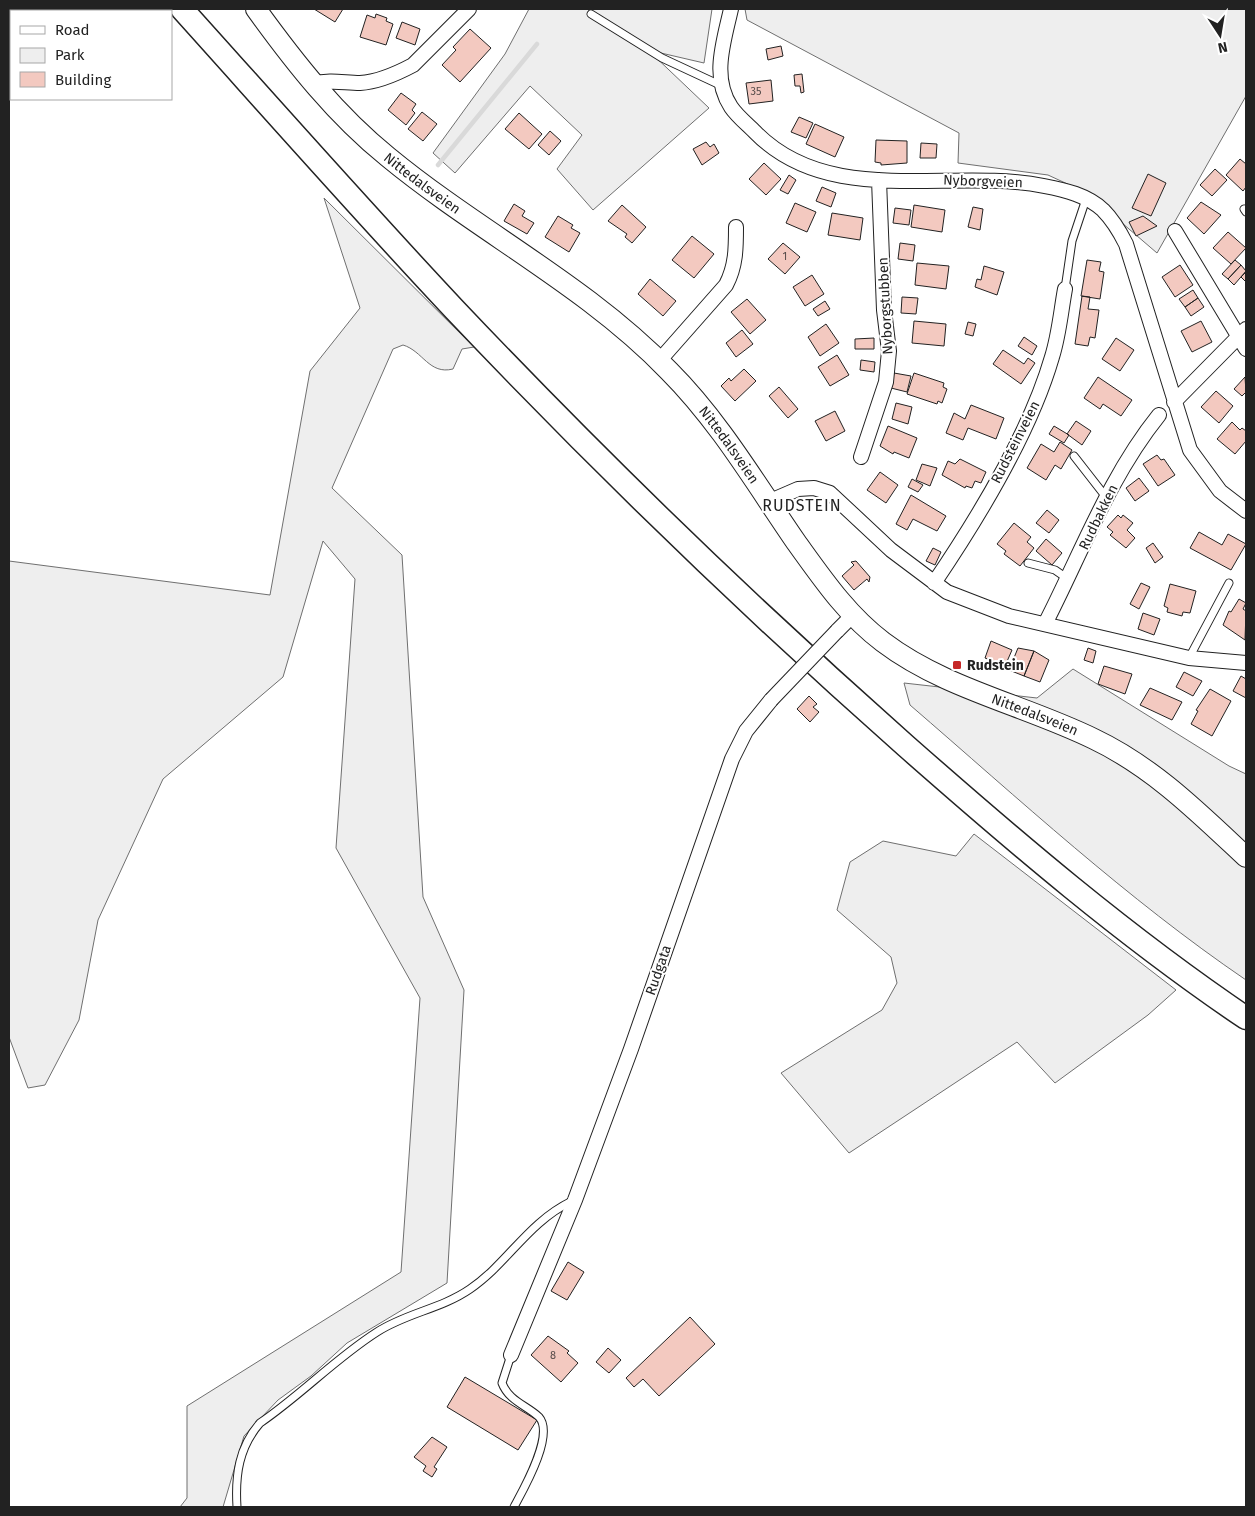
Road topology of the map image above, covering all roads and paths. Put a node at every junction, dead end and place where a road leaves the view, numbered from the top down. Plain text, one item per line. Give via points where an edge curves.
1 (182, 9) edge
2 (200, 9) edge
3 (256, 9) edge
4 (469, 9) edge
5 (731, 9) edge
6 (592, 14) dead end
7 (314, 84) junction
8 (720, 85) junction
9 (879, 180) junction
10 (1086, 198) junction
11 (736, 227) dead end
12 (1175, 231) dead end
13 (1065, 289) joint
14 (1244, 339) edge
15 (659, 360) junction
16 (1174, 402) junction
17 (1159, 415) dead end
18 (1074, 456) dead end
19 (861, 457) dead end
20 (1106, 497) junction
21 (768, 502) junction
22 (1246, 511) edge
23 (1028, 563) dead end
24 (1068, 579) junction
25 (934, 583) junction
26 (1229, 583) dead end
27 (852, 616) junction
28 (1045, 624) junction
29 (1189, 658) junction
30 (1246, 663) edge
31 (1246, 857) edge
32 (1246, 1002) edge
33 (1246, 1018) edge
34 (575, 1200) junction
35 (511, 1355) joint
36 (237, 1507) edge
37 (514, 1507) edge

1 - 33 highway via 452,307 724,580 871,715 1045,865 1171,966
2 - 32 highway via 462,298 623,464 728,565 838,668 1012,820 1128,916
3 - 7 main road, Nittedalsveien
4 - 7 street via 404,70 369,82 324,80
5 - 8 street, Nyborgveien via 720,65
6 - 8 lane via 662,58
7 - 15 main road, Nittedalsveien via 389,158 590,303
8 - 9 street, Nyborgveien via 731,107 760,137 789,159 824,172
9 - 10 street, Nyborgveien via 1016,180 1062,189
9 - 19 street, Nyborgstubben via 884,310 889,351 886,382
10 - 13 lane via 1072,241
10 - 16 street, Nyborgveien via 1116,226 1126,244
11 - 15 street via 736,254 726,286
12 - 14 street
13 - 25 street, Rudsteinveien via 1053,356 1032,412 985,502
14 - 16 street
15 - 21 main road, Nittedalsveien via 697,402
16 - 22 street, Nyborgveien via 1190,450 1220,491
17 - 20 street, Rudbakken via 1141,437
18 - 20 lane
20 - 24 street, Rudbakken
21 - 25 street via 798,489 814,488 830,493 891,550
21 - 27 main road, Nittedalsveien
23 - 24 lane via 1055,570
24 - 28 street, Rudbakken
25 - 28 street via 947,592 1009,616
26 - 29 lane
27 - 31 main road, Nittedalsveien via 882,642 924,668 1092,738 1126,756 1177,794
27 - 34 street, Rudgata, bridge via 771,700 746,731 732,759
28 - 29 street
29 - 30 street
34 - 35 street, Rudgata
34 - 36 lane via 542,1219 470,1289 439,1306 376,1332 260,1423 241,1454
35 - 37 lane via 502,1384 513,1399 539,1418 543,1432 535,1466

